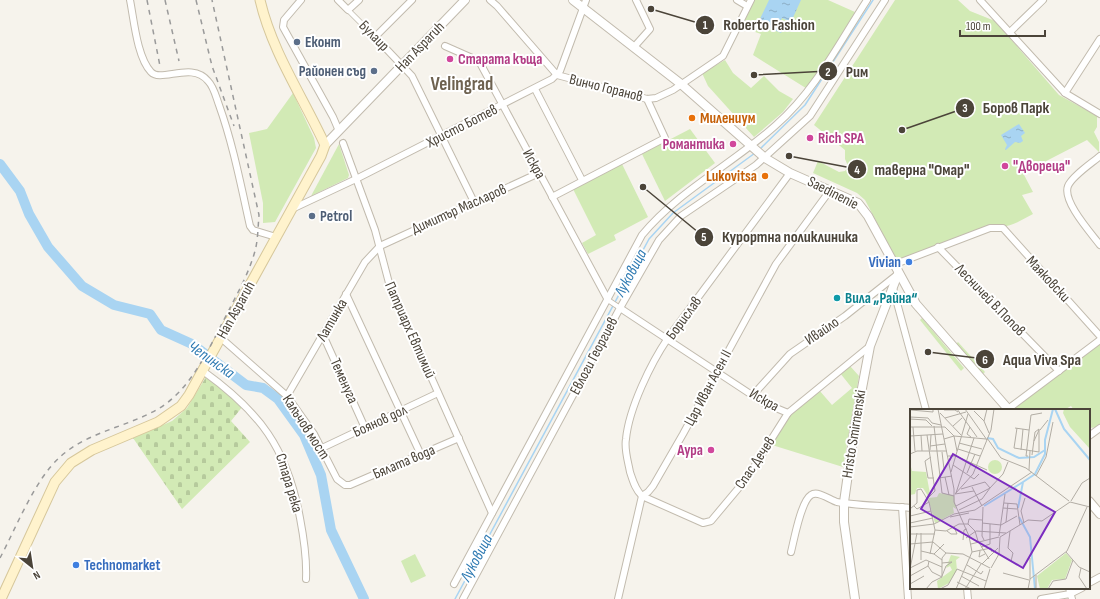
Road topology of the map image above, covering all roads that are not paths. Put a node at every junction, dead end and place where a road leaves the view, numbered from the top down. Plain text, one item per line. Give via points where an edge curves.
1 (130, 0) edge
2 (260, 0) edge
3 (301, 0) edge
4 (338, 0) edge
5 (359, 0) edge
6 (412, 0) edge
7 (465, 0) edge
8 (490, 0) edge
9 (573, 0) edge
10 (586, 0) edge
11 (636, 0) edge
12 (737, 0) edge
13 (751, 0) edge
14 (867, 0) edge
15 (885, 0) edge
16 (980, 0) edge
17 (1043, 0) edge
18 (747, 6) junction
19 (583, 9) junction
20 (348, 10) junction
21 (1010, 32) junction
22 (375, 37) junction
23 (1100, 40) edge
24 (444, 46) dead end
25 (634, 47) junction
26 (402, 65) junction
27 (557, 75) junction
28 (681, 84) junction
29 (535, 89) junction
30 (1065, 92) junction
31 (647, 99) junction
32 (502, 106) junction
33 (1100, 115) edge
34 (339, 131) junction
35 (441, 137) junction
36 (343, 142) dead end
37 (325, 145) junction
38 (752, 146) junction
39 (1100, 156) edge
40 (765, 158) junction
41 (539, 173) junction
42 (790, 173) junction
43 (356, 180) junction
44 (582, 180) junction
45 (831, 189) junction
46 (552, 197) junction
47 (474, 202) junction
48 (292, 209) junction
49 (276, 237) junction
50 (1100, 245) edge
51 (380, 246) junction
52 (938, 247) junction
53 (893, 265) junction
54 (898, 274) junction
55 (892, 286) junction
56 (346, 294) junction
57 (608, 300) junction
58 (620, 308) junction
59 (323, 335) junction
60 (1100, 336) edge
61 (221, 338) junction
62 (668, 338) junction
63 (1100, 340) edge
64 (870, 346) junction
65 (204, 368) junction
66 (717, 371) junction
67 (1058, 371) junction
68 (438, 393) junction
69 (753, 395) junction
70 (287, 396) junction
71 (926, 409) edge
72 (1007, 409) edge
73 (1009, 409) edge
74 (401, 411) junction
75 (788, 413) junction
76 (365, 428) junction
77 (1100, 428) edge
78 (1090, 435) edge
79 (459, 438) junction
80 (322, 448) junction
81 (421, 455) junction
82 (350, 485) joint
83 (642, 496) junction
84 (844, 502) junction
85 (1090, 502) edge
86 (902, 507) junction
87 (910, 508) edge
88 (492, 513) junction
89 (1100, 514) edge
90 (791, 552) dead end
91 (1100, 577) edge
92 (306, 579) dead end
93 (1090, 583) edge
94 (454, 584) dead end
95 (967, 589) edge
96 (1080, 589) edge
97 (1070, 594) edge
98 (0, 599) edge
99 (463, 599) edge
100 (618, 599) edge
101 (855, 599) edge
102 (908, 599) edge
103 (968, 599) edge
104 (1041, 599) edge

1 - 49 street via 140,49 151,72 160,75 194,72 209,81 227,128 250,226 253,230
2 - 37 main road via 278,52
3 - 34 street via 284,20 283,27
4 - 20 street, Булаир
5 - 20 street
6 - 22 street
7 - 26 street, Han Asparuh
8 - 27 street, Винчо Горанов
9 - 19 street, Saedinenie
10 - 19 street
11 - 25 street via 650,29
12 - 18 street
13 - 18 street, Винчо Горанов
14 - 38 street, Евлоги Георгиев via 802,99
15 - 40 street, Евлоги Георгиев via 810,116
16 - 21 street
17 - 21 street
18 - 28 street, Винчо Горанов via 723,56
19 - 25 street, Saedinenie
19 - 27 street
20 - 22 street, Булаир
21 - 30 street
22 - 26 street, Булаир
23 - 30 street
24 - 32 street, Искра via 479,61
25 - 28 street, Saedinenie
26 - 34 street, Han Asparuh
26 - 35 street, Булаир via 412,76
27 - 29 street, Христо Ботев
27 - 31 street, Винчо Горанов
28 - 31 street, Винчо Горанов via 656,98
28 - 38 street, Saedinenie
29 - 32 street, Христо Ботев
29 - 44 street
30 - 33 street
31 - 44 street via 665,138
32 - 35 street, Христо Ботев
32 - 41 street, Искра
34 - 37 street, Han Asparuh
35 - 43 street, Христо Ботев
35 - 47 street, Булаир
36 - 43 street, Патриарх Евтимий
37 - 48 main road, Han Asparuh
38 - 40 street, Saedinenie
38 - 57 street, Евлоги Георгиев via 656,219 642,235
39 - 50 street via 1068,186 1072,207
40 - 42 street, Saedinenie
40 - 58 street, Евлоги Георгиев via 694,207 670,227 659,240
41 - 46 street, Искра
41 - 47 street, Димитър Масларов
42 - 45 street, Saedinenie
42 - 62 street, Борислав
43 - 48 street, Христо Ботев
43 - 51 street, Патриарх Евтимий
44 - 46 street
45 - 53 street, Saedinenie via 863,208
45 - 66 street, Цар Иван Асен II via 776,264
46 - 57 street, Искра
47 - 51 street, Димитър Масларов
48 - 49 main road, Han Asparuh
49 - 61 main road, Han Asparuh
51 - 56 street, Латинка via 365,262
51 - 68 street, Патриарх Евтимий via 389,283
52 - 53 street
52 - 60 street, Маяковски via 996,226 1003,228
52 - 67 street, Лесничей В.Попов
53 - 54 street, Saedinenie
54 - 55 street, Hristo Smirnenski
54 - 69 street, Ивайло via 845,316 790,354
54 - 72 street, Saedinenie via 920,310
55 - 64 street, Hristo Smirnenski
55 - 71 street
56 - 59 street, Латинка
56 - 74 street
57 - 58 street
57 - 88 street, Евлоги Георгиев
58 - 62 street, Искра
58 - 99 street, Евлоги Георгиев
59 - 70 street, Латинка
59 - 76 street, Теменуга
61 - 65 main road, Han Asparuh
61 - 70 street, Калъчов мост
62 - 66 street, Искра
62 - 83 street, Борислав via 652,365 625,440 633,482
63 - 67 street
64 - 75 street, Спас Дечев
64 - 84 street, Hristo Smirnenski
65 - 92 street, Стара река via 246,405 279,449 299,511 307,560
65 - 98 main road, Han Asparuh via 189,395 171,414 80,456 63,470
66 - 69 street, Искра
66 - 83 street, Цар Иван Асен II via 653,486
67 - 73 street
68 - 74 street, Боянов дол
68 - 79 street, Патриарх Евтимий
69 - 75 street, Искра
70 - 80 street, Калъчов мост
74 - 76 street, Боянов дол
74 - 81 street
75 - 83 street, Спас Дечев via 747,478 711,522 703,523
76 - 80 street, Боянов дол
77 - 78 street
79 - 81 street, Бялата вода
79 - 88 street, Патриарх Евтимий
80 - 82 street, Калъчов мост via 337,479 345,485
81 - 82 street, Бялата вода
83 - 100 street, Цар Иван Асен II
84 - 86 street
84 - 90 street via 818,494 811,495 800,517
84 - 101 street, Hristo Smirnenski via 844,522
85 - 89 street
86 - 87 street
86 - 102 street
88 - 94 street, Евлоги Георгиев
91 - 93 street
95 - 103 street
96 - 97 street
97 - 104 street

